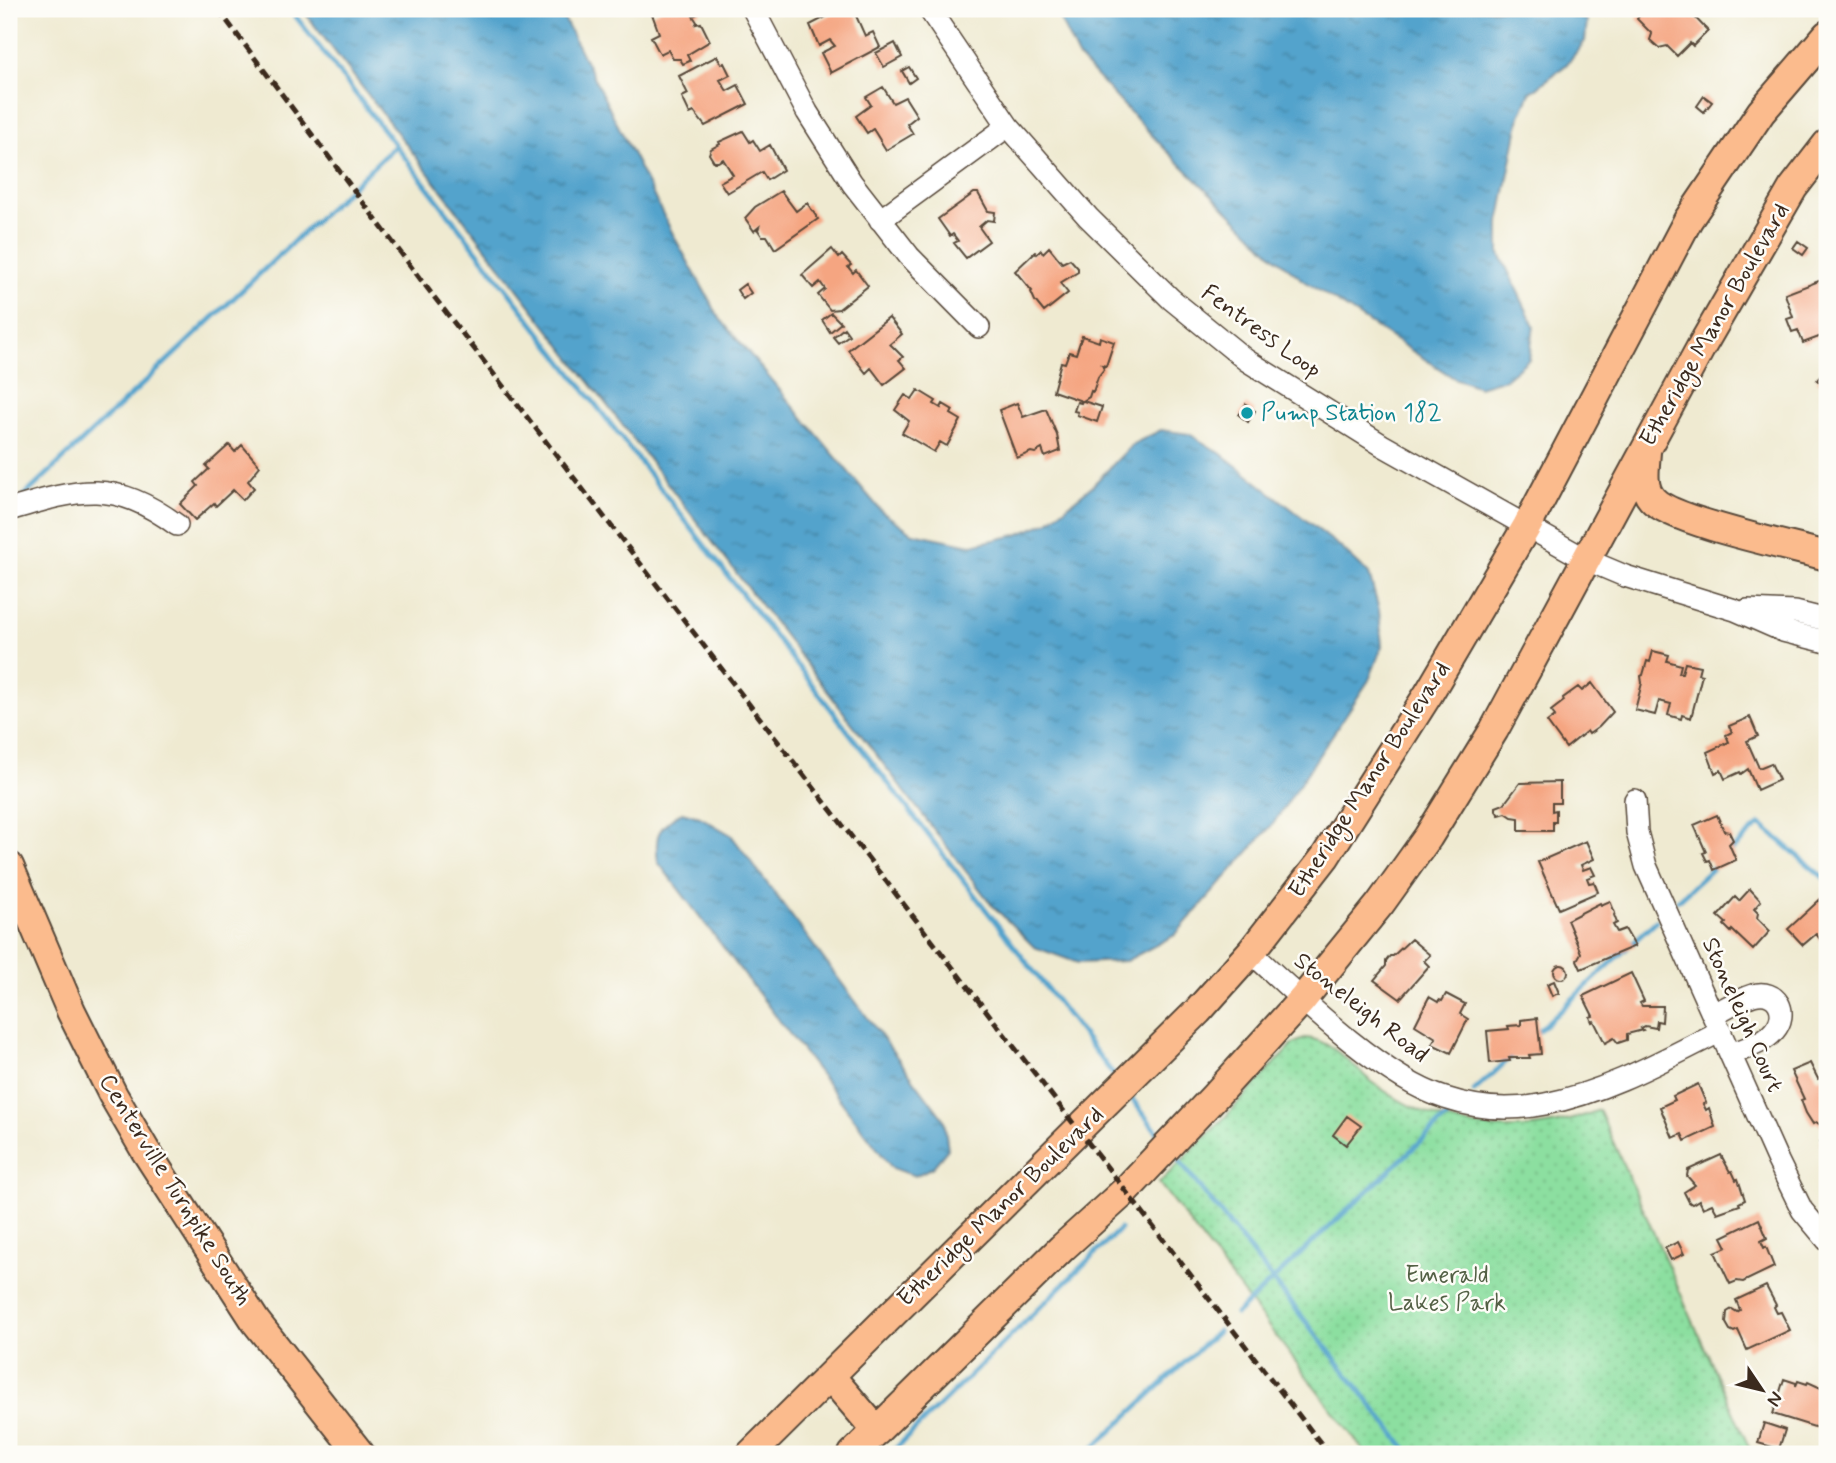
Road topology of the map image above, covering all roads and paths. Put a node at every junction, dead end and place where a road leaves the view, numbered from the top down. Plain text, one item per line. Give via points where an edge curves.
1 (753, 9) edge
2 (929, 9) edge
3 (1827, 35) edge
4 (1009, 126) junction
5 (1827, 144) edge
6 (880, 220) junction
7 (979, 327) dead end
8 (1646, 446) junction
9 (9, 510) edge
10 (177, 525) dead end
11 (1527, 526) junction
12 (1827, 556) edge
13 (1587, 560) junction
14 (1735, 610) junction
15 (1827, 620) edge
16 (1827, 642) edge
17 (1635, 800) dead end
18 (9, 866) edge
19 (1251, 953) junction
20 (1302, 1000) junction
21 (1717, 1022) junction
22 (1731, 1054) junction
23 (1827, 1240) edge
24 (830, 1376) junction
25 (877, 1431) junction
26 (360, 1454) edge
27 (751, 1454) edge
28 (853, 1454) edge

1 - 6 street via 807,112
2 - 4 street, Fentress Loop
3 - 11 main road, Etheridge Manor Boulevard via 1761,112 1688,220
4 - 6 street
4 - 11 street, Fentress Loop via 1088,217 1171,299 1246,360 1382,445
5 - 8 main road, Etheridge Manor Boulevard via 1793,188
6 - 7 street
8 - 12 main road via 1644,486 1661,508 1693,521
8 - 13 main road, Etheridge Manor Boulevard
9 - 10 street via 88,490 123,495 154,508
11 - 13 street, Fentress Loop
11 - 19 main road, Etheridge Manor Boulevard via 1325,857
13 - 14 street, Fentress Loop
13 - 20 main road, Etheridge Manor Boulevard via 1494,730 1427,837
14 - 15 street, Fentress Loop via 1795,612
14 - 16 street, Fentress Loop via 1783,631
17 - 21 street, Stoneleigh Court via 1646,866
18 - 26 main road, Centerville Turnpike South via 71,1010 145,1150 256,1322
19 - 20 street, Stoneleigh Road
19 - 24 main road, Etheridge Manor Boulevard via 1189,1021
20 - 21 street, Stoneleigh Road via 1408,1081 1443,1098 1511,1109 1588,1093 1651,1066
20 - 25 main road, Etheridge Manor Boulevard via 1125,1191
21 - 22 street, Stoneleigh Court
21 - 22 street, Stoneleigh Road via 1754,995 1767,994 1778,1000 1783,1010 1773,1033
22 - 23 street, Stoneleigh Court via 1802,1210
24 - 25 main road
24 - 27 main road, Etheridge Manor Boulevard
25 - 28 main road, Etheridge Manor Boulevard

